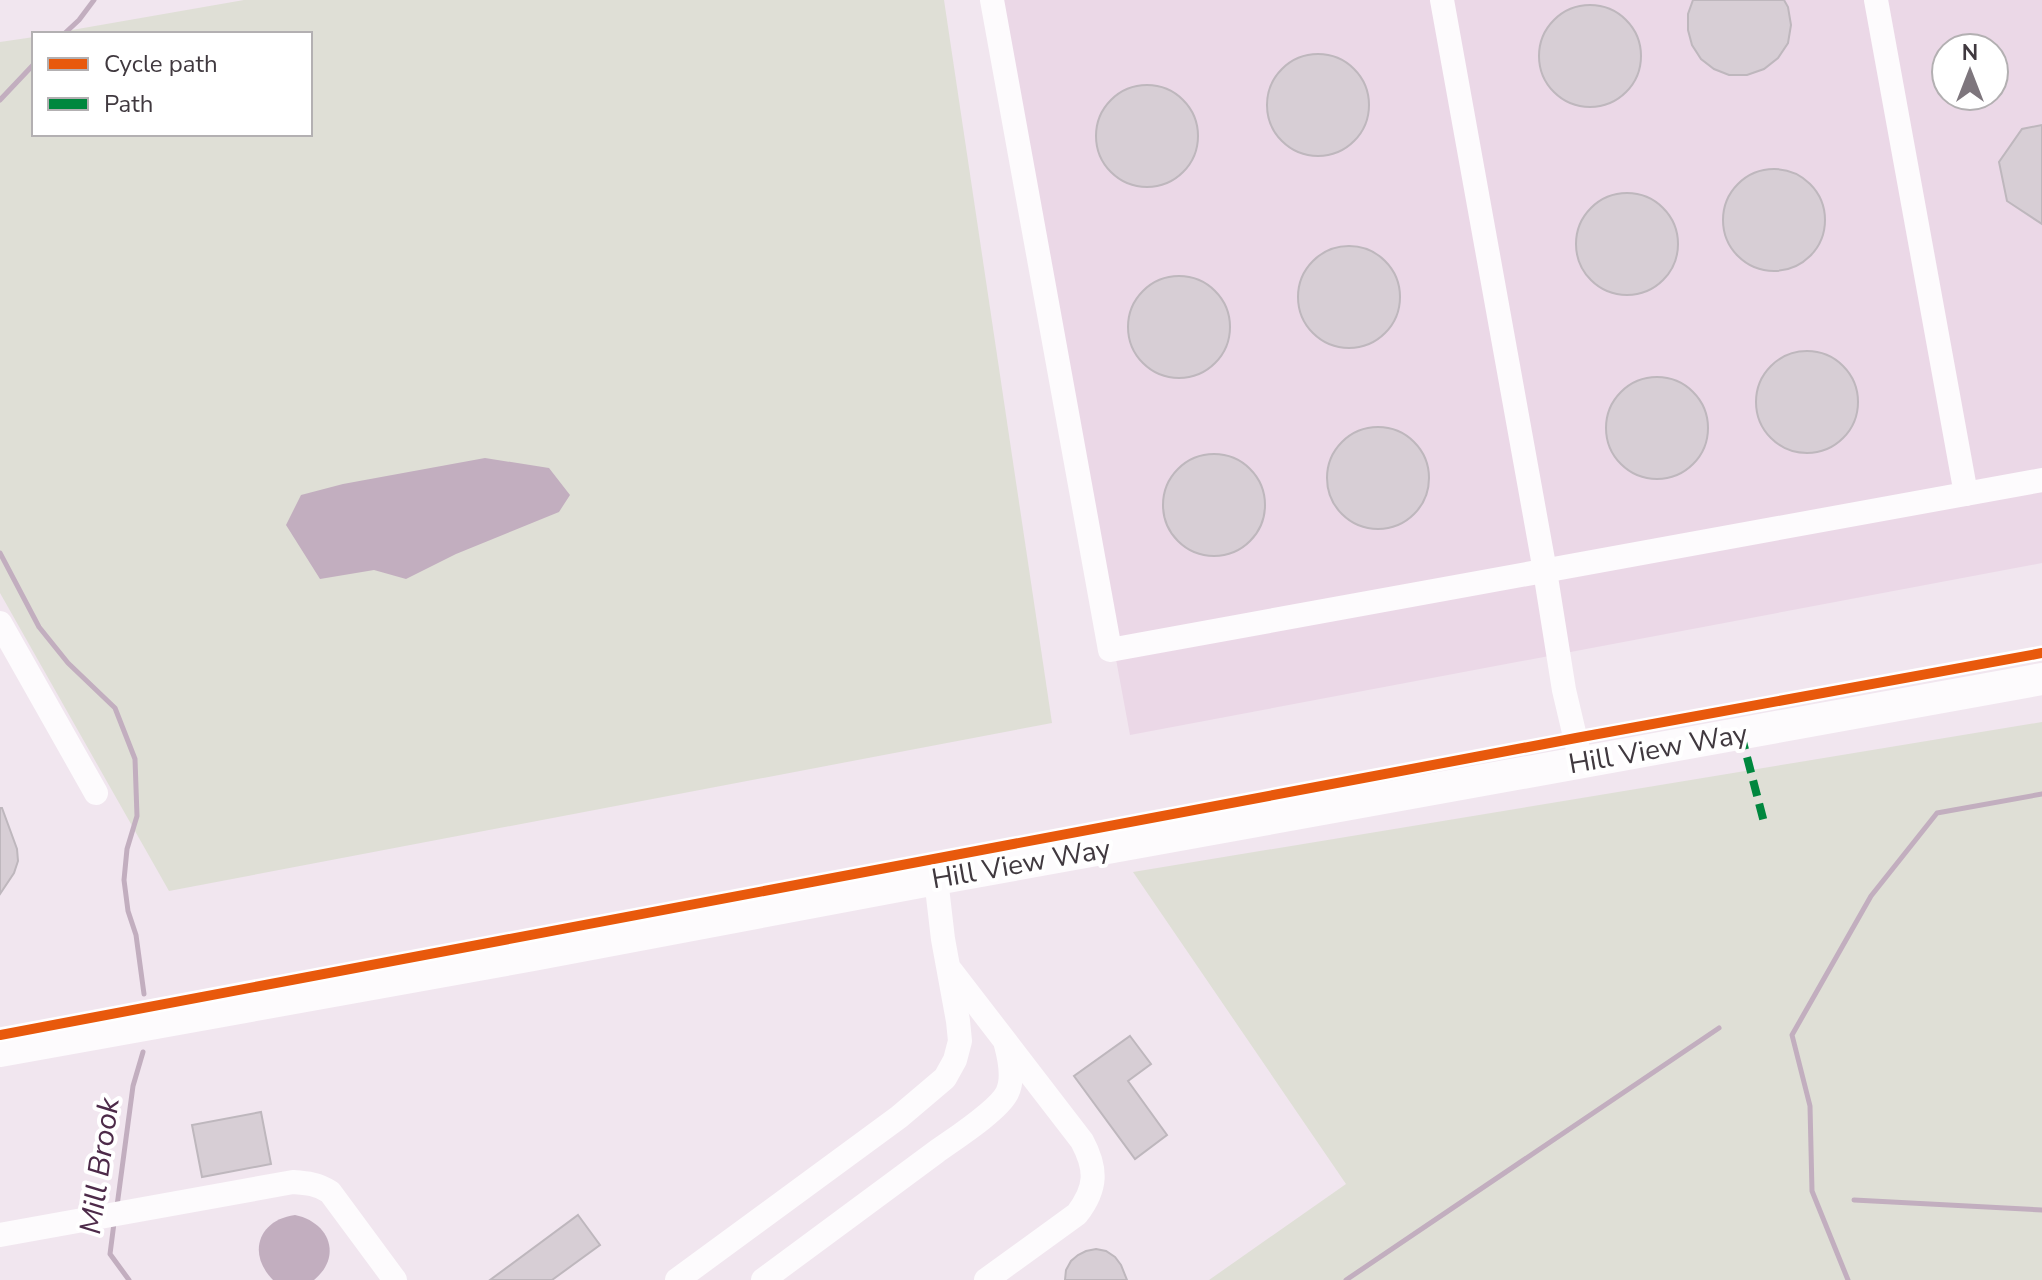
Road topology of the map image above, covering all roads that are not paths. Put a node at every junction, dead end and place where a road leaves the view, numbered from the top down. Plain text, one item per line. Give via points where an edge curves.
1 (992, 0) edge
2 (1442, 0) edge
3 (1876, 0) edge
4 (2042, 480) edge
5 (1966, 494) junction
6 (1545, 571) junction
7 (0, 623) edge
8 (2042, 679) edge
9 (1581, 762) junction
10 (96, 793) dead end
11 (936, 879) junction
12 (948, 967) junction
13 (1004, 1040) junction
14 (0, 1051) edge
15 (0, 1235) edge
16 (395, 1280) edge
17 (677, 1280) edge
18 (763, 1280) edge
19 (986, 1280) edge

1 - 6 lane via 1110,650
2 - 6 lane
3 - 5 lane
4 - 5 lane
5 - 6 lane
6 - 9 lane
7 - 10 lane
8 - 9 main road, Hill View Way
9 - 11 main road, Hill View Way
11 - 12 lane
11 - 14 main road, Hill View Way
12 - 13 lane
12 - 17 lane via 960,1041 945,1078
13 - 18 lane via 1011,1071 1003,1100
13 - 19 lane via 1082,1141 1091,1158 1092,1188 1077,1214
15 - 16 lane via 309,1183 330,1192

